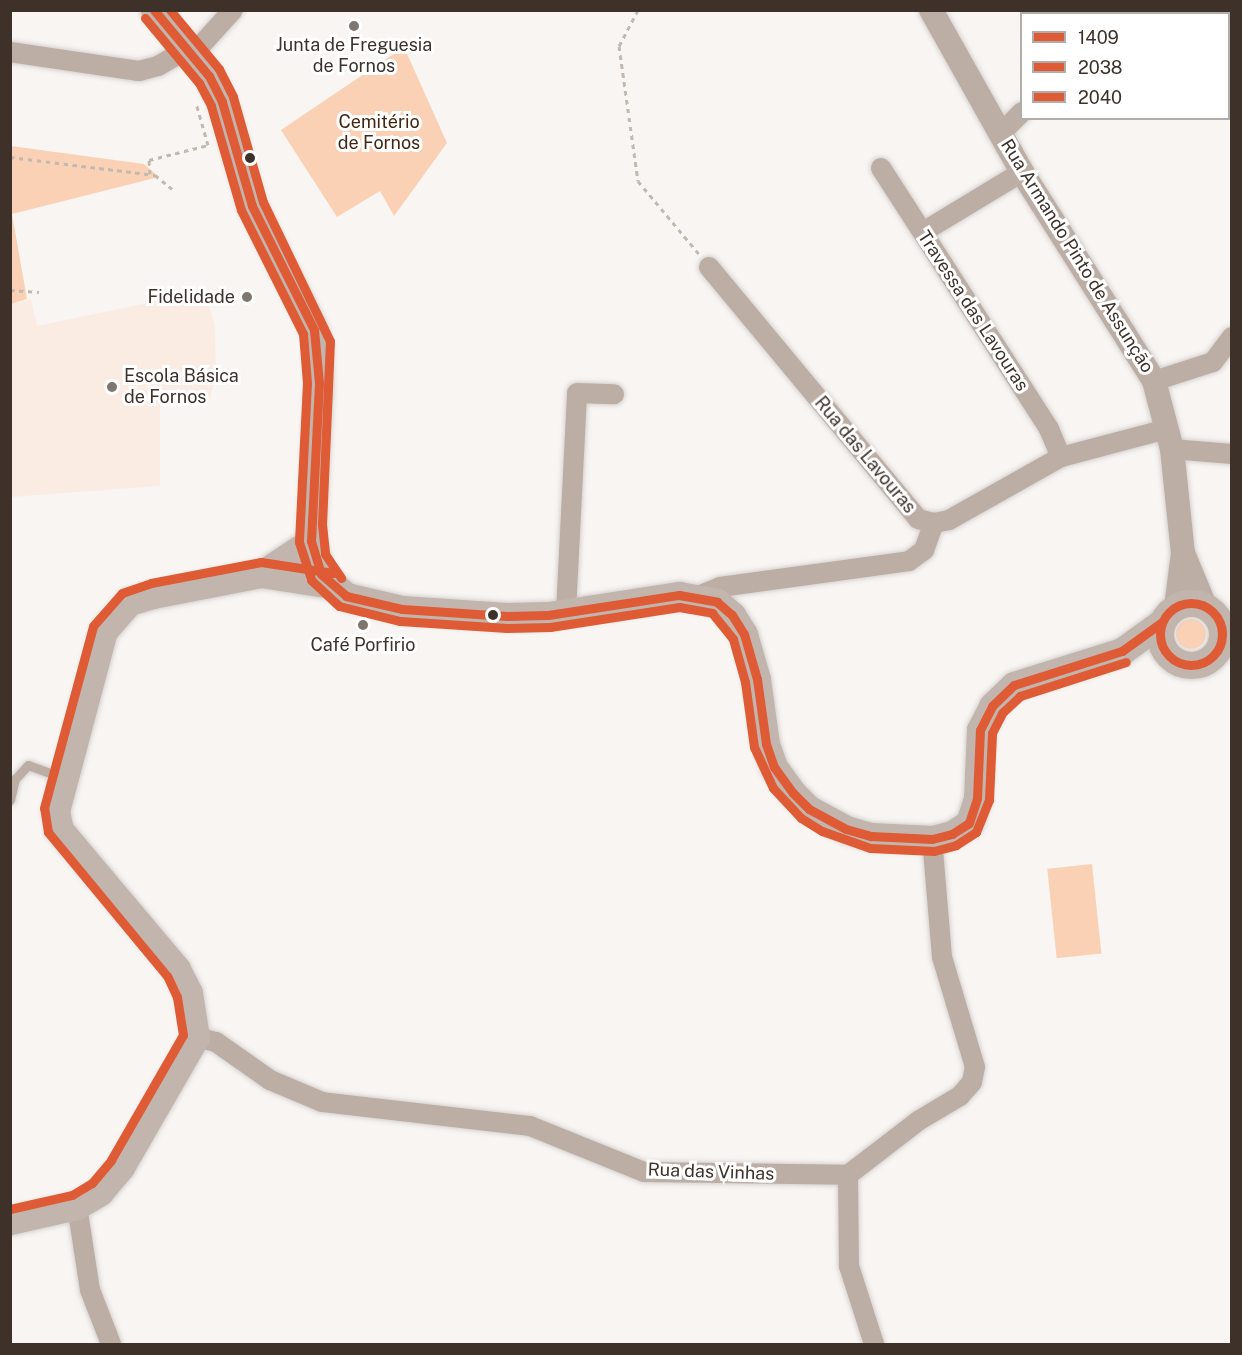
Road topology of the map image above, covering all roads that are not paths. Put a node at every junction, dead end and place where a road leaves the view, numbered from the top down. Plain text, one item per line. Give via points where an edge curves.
1 (154, 10) edge
2 (233, 10) edge
3 (931, 10) edge
4 (191, 51) junction
5 (10, 52) edge
6 (1020, 114) edge
7 (1000, 134) junction
8 (881, 168) dead end
9 (1022, 172) junction
10 (923, 232) junction
11 (709, 267) road end
12 (1232, 337) edge
13 (1154, 381) junction
14 (614, 394) dead end
15 (1170, 439) junction
16 (1232, 454) edge
17 (1061, 457) junction
18 (934, 523) junction
19 (311, 541) junction
20 (1183, 553) junction
21 (261, 574) junction
22 (331, 585) junction
23 (698, 596) junction
24 (1205, 606) junction
25 (566, 612) junction
26 (1169, 614) junction
27 (1227, 633) edge
28 (1122, 651) junction
29 (1174, 660) junction
30 (1204, 662) junction
31 (1232, 666) edge
32 (63, 778) junction
33 (10, 800) edge
34 (932, 839) junction
35 (196, 1037) junction
36 (848, 1175) junction
37 (77, 1206) junction
38 (10, 1221) edge
39 (111, 1344) edge
40 (874, 1344) edge

1 - 4 main road
2 - 4 street
3 - 7 street, Rua Armando Pinto de Assunção
4 - 5 street via 139,71
4 - 19 main road via 218,93 252,206 318,344
6 - 7 street
7 - 9 street, Rua Armando Pinto de Assunção
8 - 10 street, Travessa das Lavouras
9 - 10 street
9 - 13 street, Rua Armando Pinto de Assunção
10 - 17 street, Travessa das Lavouras via 1049,429
11 - 18 street, Rua das Lavouras via 918,519
12 - 13 street via 1213,362
13 - 15 street, Rua Armando Pinto de Assunção
14 - 25 street via 578,393
15 - 16 street, Rua das Lavouras
15 - 17 street, Rua das Lavouras
15 - 20 street, Rua Armando Pinto de Assunção
17 - 18 street, Rua das Lavouras via 949,520
18 - 23 street via 924,550 909,561 720,587
19 - 21 main road
19 - 22 main road via 313,558
20 - 24 street, Rua Armando Pinto de Assunção
20 - 26 street, Rua Armando Pinto de Assunção
21 - 22 main road
21 - 32 main road via 153,595 129,602 115,615 104,631
22 - 25 main road via 346,596 402,609 507,616
23 - 25 main road via 679,595
23 - 34 main road via 717,602 732,615 744,634 757,679 766,744 774,767 793,793 809,809 846,829 871,836
24 - 26 main road via 1186,603
24 - 27 main road via 1214,612
26 - 28 main road
26 - 29 main road via 1161,644
27 - 30 main road
28 - 29 main road
28 - 34 main road via 1014,685 992,706 980,730 977,798 969,823 952,834
29 - 30 main road via 1184,664
30 - 31 main road
32 - 33 lane via 28,765 15,779
32 - 35 main road via 56,811 60,830 177,969 189,993
34 - 36 street via 942,957 975,1067 972,1082 960,1096 918,1121
35 - 36 street, Rua das Vinhas via 216,1042 270,1080 322,1102 530,1126 644,1172
35 - 37 main road via 121,1167 100,1192
36 - 40 street via 849,1266
37 - 38 main road
37 - 39 street via 90,1290

